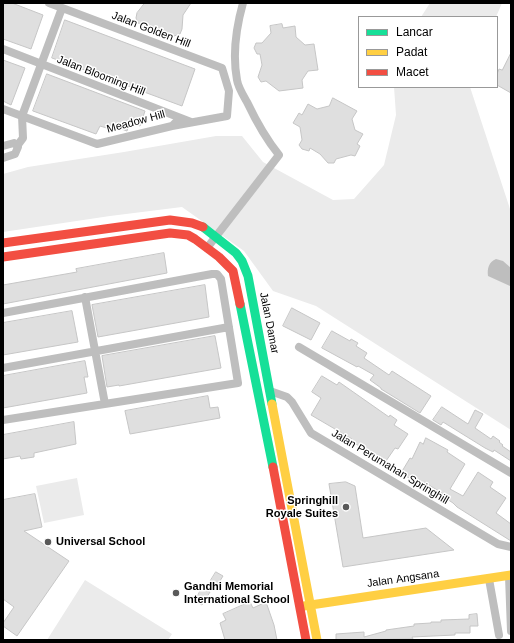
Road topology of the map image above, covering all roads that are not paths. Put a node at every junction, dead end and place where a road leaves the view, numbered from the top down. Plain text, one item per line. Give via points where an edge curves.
1 (49, 3) edge
2 (243, 3) edge
3 (62, 8) junction
4 (3, 49) edge
5 (42, 65) junction
6 (3, 109) edge
7 (22, 116) junction
8 (176, 117) junction
9 (192, 122) junction
10 (172, 126) junction
11 (3, 146) edge
12 (17, 146) junction
13 (3, 158) edge
14 (217, 237) junction
15 (3, 243) edge
16 (208, 248) junction
17 (3, 257) edge
18 (86, 297) junction
19 (3, 313) edge
20 (229, 327) junction
21 (299, 347) dead end
22 (96, 351) junction
23 (3, 368) edge
24 (268, 379) junction
25 (256, 381) junction
26 (270, 391) junction
27 (105, 404) junction
28 (3, 420) edge
29 (276, 420) junction
30 (264, 422) junction
31 (511, 473) edge
32 (511, 548) edge
33 (510, 576) edge
34 (489, 579) junction
35 (310, 605) junction
36 (299, 606) junction
37 (511, 632) edge
38 (498, 637) edge
39 (306, 640) edge
40 (317, 640) edge

1 - 3 street, Jalan Golden Hill
2 - 14 street via 234,44 237,80 259,126 279,155
3 - 5 street
3 - 9 street, Jalan Golden Hill via 222,68 229,91 227,116
4 - 5 street, Jalan Blooming Hill
5 - 7 street
5 - 8 street, Jalan Blooming Hill
6 - 7 street
7 - 10 street, Meadow Hill via 97,144
7 - 12 street via 23,138
8 - 9 street, Jalan Blooming Hill
8 - 10 street, Meadow Hill via 177,120
9 - 10 street
11 - 12 street via 11,143
12 - 13 street via 15,154
14 - 15 street, Jalan Damar via 202,226 170,220
14 - 16 street
14 - 24 street, Jalan Damar via 236,253 246,269
16 - 17 street via 188,236 170,233
16 - 25 street via 233,271
18 - 19 street
18 - 20 street via 217,274 221,279
18 - 22 street
20 - 22 street
20 - 27 street via 238,383
21 - 31 street
22 - 23 street
22 - 27 street
24 - 25 street
24 - 26 street, Jalan Damar
25 - 30 street
26 - 29 street, Jalan Damar
26 - 32 street, Jalan Perumahan Springhill via 287,397 292,402 311,433 498,544
27 - 28 street
29 - 30 street
29 - 35 street, Jalan Damar
30 - 36 street
33 - 34 street, Jalan Angsana
33 - 37 street
34 - 35 street, Jalan Angsana
34 - 38 street
35 - 36 street, Jalan Angsana
35 - 40 street, Jalan Damar
36 - 39 street
37 - 38 street via 504,631

